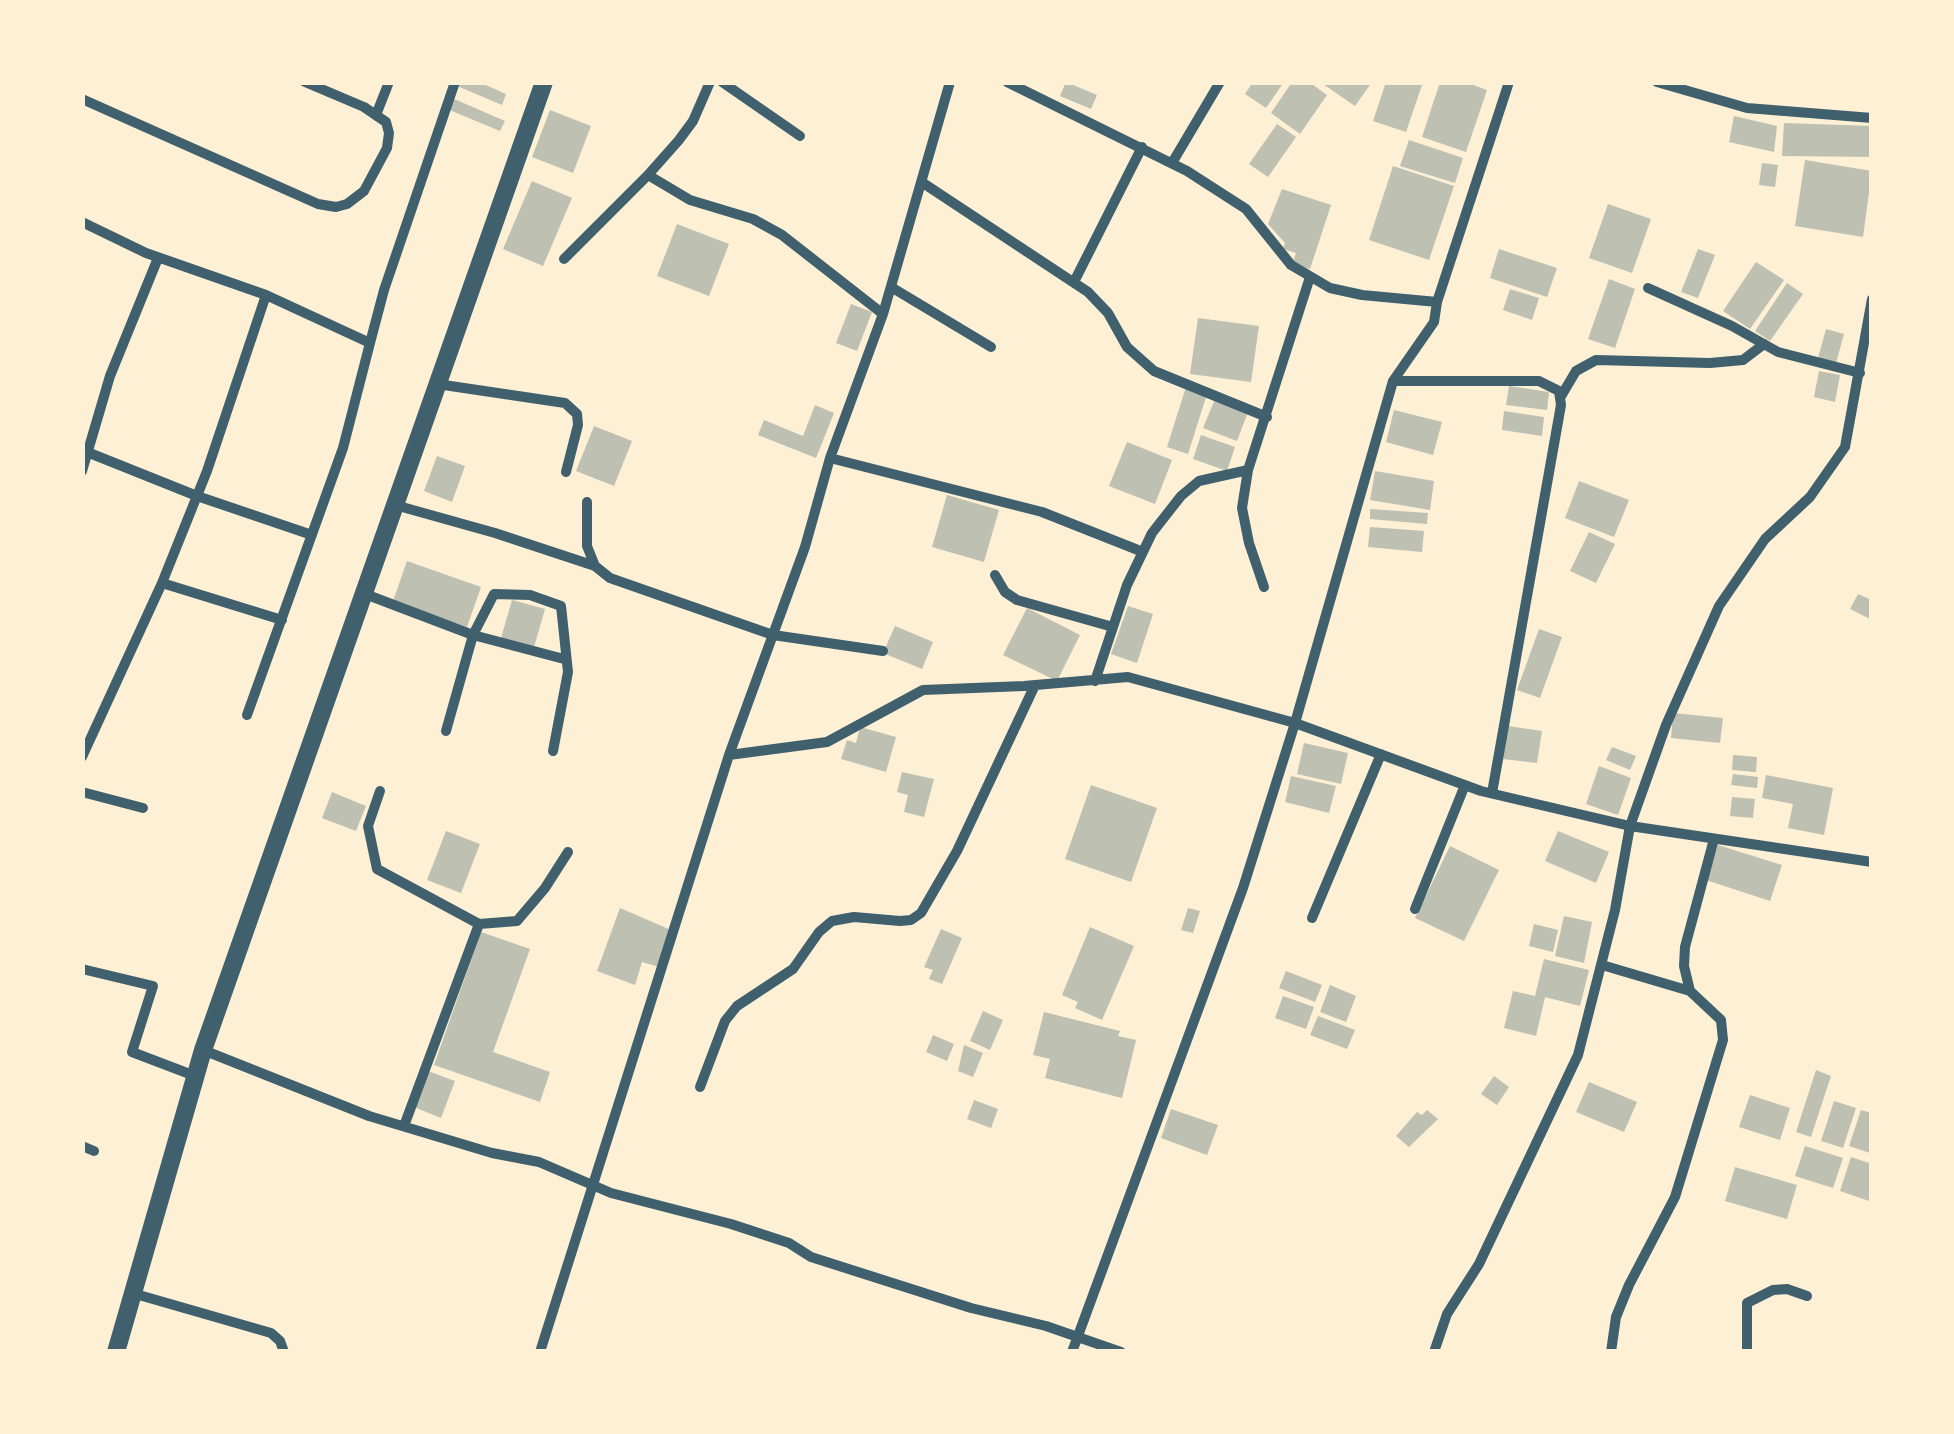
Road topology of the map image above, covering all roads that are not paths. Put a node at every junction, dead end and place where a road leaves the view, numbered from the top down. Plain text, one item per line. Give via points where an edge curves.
1 (305, 82) edge
2 (389, 82) edge
3 (455, 82) edge
4 (544, 82) edge
5 (710, 82) edge
6 (722, 82) edge
7 (950, 82) edge
8 (1007, 82) edge
9 (1220, 82) edge
10 (1509, 82) edge
11 (1656, 82) edge
12 (82, 100) edge
13 (376, 116) junction
14 (1872, 118) edge
15 (800, 136) dead end
16 (1142, 147) junction
17 (1172, 163) junction
18 (648, 175) junction
19 (923, 183) junction
20 (82, 222) edge
21 (158, 258) junction
22 (564, 259) dead end
23 (1310, 277) junction
24 (1074, 282) junction
25 (891, 287) junction
26 (1648, 288) dead end
27 (266, 295) junction
28 (1872, 299) edge
29 (1437, 302) junction
30 (883, 314) junction
31 (370, 343) junction
32 (1764, 344) junction
33 (992, 347) dead end
34 (1867, 359) edge
35 (1860, 373) junction
36 (1393, 381) junction
37 (437, 384) junction
38 (1560, 398) junction
39 (1267, 417) junction
40 (88, 452) junction
41 (830, 458) junction
42 (1248, 470) junction
43 (82, 471) edge
44 (566, 472) dead end
45 (197, 496) junction
46 (587, 502) dead end
47 (394, 505) junction
48 (312, 535) junction
49 (1143, 552) junction
50 (595, 566) junction
51 (994, 575) dead end
52 (162, 583) junction
53 (1264, 587) dead end
54 (365, 594) junction
55 (282, 620) junction
56 (1113, 627) junction
57 (473, 635) junction
58 (772, 635) junction
59 (882, 651) dead end
60 (564, 659) junction
61 (1095, 681) junction
62 (1036, 686) junction
63 (247, 715) dead end
64 (1295, 723) junction
65 (446, 731) dead end
66 (552, 751) dead end
67 (729, 754) junction
68 (1381, 754) junction
69 (82, 757) edge
70 (1465, 785) junction
71 (380, 791) dead end
72 (82, 792) edge
73 (1492, 793) junction
74 (143, 808) dead end
75 (1630, 826) junction
76 (1714, 839) junction
77 (568, 852) dead end
78 (1872, 862) edge
79 (1414, 909) dead end
80 (1312, 918) dead end
81 (478, 924) junction
82 (1602, 964) junction
83 (82, 969) edge
84 (1690, 990) junction
85 (203, 1050) junction
86 (195, 1076) junction
87 (700, 1087) dead end
88 (404, 1126) junction
89 (592, 1186) junction
90 (132, 1293) junction
91 (1806, 1296) dead end
92 (1077, 1336) junction
93 (116, 1352) edge
94 (284, 1352) edge
95 (540, 1352) edge
96 (1072, 1352) edge
97 (1121, 1352) edge
98 (1434, 1352) edge
99 (1610, 1352) edge
100 (1747, 1352) edge

1 - 13 street
2 - 13 street
3 - 31 street
4 - 37 street
5 - 18 street via 693,120
6 - 15 street
7 - 19 street
8 - 16 street
9 - 17 street
10 - 29 street
11 - 14 street via 1748,108
12 - 13 street via 336,207 364,191 387,148 386,122
16 - 17 street
16 - 24 street
17 - 23 street via 1246,209 1290,265
18 - 22 street
18 - 30 street via 690,200 752,218 782,235
19 - 24 street
19 - 25 street
20 - 21 street
21 - 27 street
21 - 40 street via 110,376
23 - 29 street via 1362,295
23 - 39 street
24 - 39 street via 1154,371
25 - 30 street
25 - 33 street
26 - 32 street
27 - 31 street
27 - 45 street
28 - 34 street
29 - 36 street via 1434,322
30 - 41 street
31 - 48 street
32 - 35 street
32 - 38 street via 1743,360 1727,362 1596,360 1576,371
34 - 35 street
35 - 75 street via 1845,447 1719,606
36 - 38 street via 1538,380
36 - 64 street
37 - 44 street via 565,403 577,414 578,426
37 - 47 street
38 - 73 street
39 - 42 street
40 - 43 street
40 - 45 street
41 - 49 street via 1042,512
41 - 58 street
42 - 49 street via 1190,489
42 - 53 street via 1242,508
45 - 48 street
45 - 52 street
46 - 50 street via 587,546
47 - 50 street
47 - 54 street
48 - 55 street
49 - 56 street
50 - 58 street via 610,578
51 - 56 street via 1018,600
52 - 55 street
52 - 69 street
54 - 57 street
54 - 85 street
55 - 63 street
56 - 61 street
57 - 60 street
57 - 60 street via 494,594 530,595 561,606
57 - 65 street
58 - 59 street
58 - 67 street
60 - 66 street via 568,672
61 - 62 street
61 - 64 street via 1128,678
62 - 67 street via 923,690 827,742
62 - 87 street via 921,912 900,922 832,921 793,969 725,1021
64 - 68 street
64 - 92 street via 1243,888
67 - 89 street
68 - 70 street
68 - 80 street
70 - 73 street
70 - 79 street
71 - 81 street via 368,826 378,869
72 - 74 street
73 - 75 street
75 - 76 street
75 - 82 street
76 - 78 street
76 - 84 street via 1685,947
77 - 81 street via 517,921
81 - 88 street
82 - 84 street
82 - 98 street via 1578,1055
83 - 86 street via 152,986 132,1052
84 - 99 street via 1721,1020 1723,1040 1675,1196 1622,1301
85 - 86 street
85 - 88 street
86 - 90 street
88 - 89 street via 539,1162
89 - 92 street
89 - 95 street
90 - 93 street
90 - 94 street via 271,1333
91 - 100 street via 1787,1288 1751,1299
92 - 96 street
92 - 97 street

